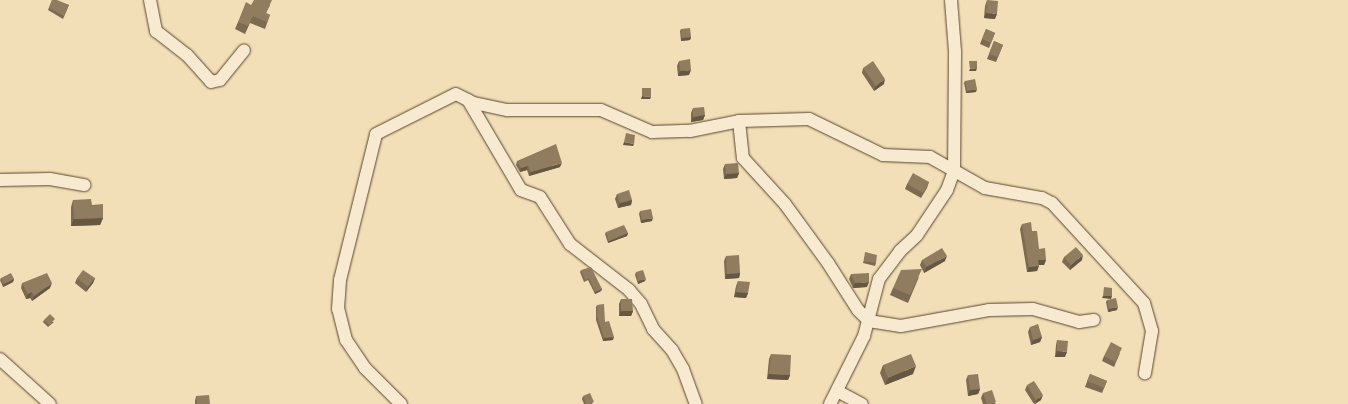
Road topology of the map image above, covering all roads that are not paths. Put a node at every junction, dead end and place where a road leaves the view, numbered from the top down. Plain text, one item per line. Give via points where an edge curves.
1 (150, 0) edge
2 (952, 0) edge
3 (244, 50) dead end
4 (468, 100) junction
5 (739, 121) junction
6 (954, 171) junction
7 (0, 180) edge
8 (84, 185) dead end
9 (1094, 320) dead end
10 (869, 321) junction
11 (0, 359) edge
12 (1145, 372) dead end
13 (839, 392) junction
14 (50, 404) edge
15 (401, 404) edge
16 (696, 404) edge
17 (830, 404) edge
18 (862, 404) edge

1 - 3 street via 156,31 187,56 211,82 220,80
2 - 6 street
4 - 5 street via 508,110 601,110 652,132 690,131
4 - 15 street via 453,94 376,134 353,216 340,280 340,323 359,360
4 - 16 street via 521,190 540,197 570,244 629,290 641,304 653,329 684,369
5 - 6 street via 809,119 883,155 930,157
5 - 10 street via 743,158 785,204 858,310
6 - 10 street via 947,190 917,235 879,279
6 - 12 street via 985,188 1042,198 1052,203 1144,303 1152,331
7 - 8 street via 50,179
9 - 10 street via 1078,322 1033,309 989,310 902,326
10 - 13 street
11 - 14 street
13 - 17 street
13 - 18 street

